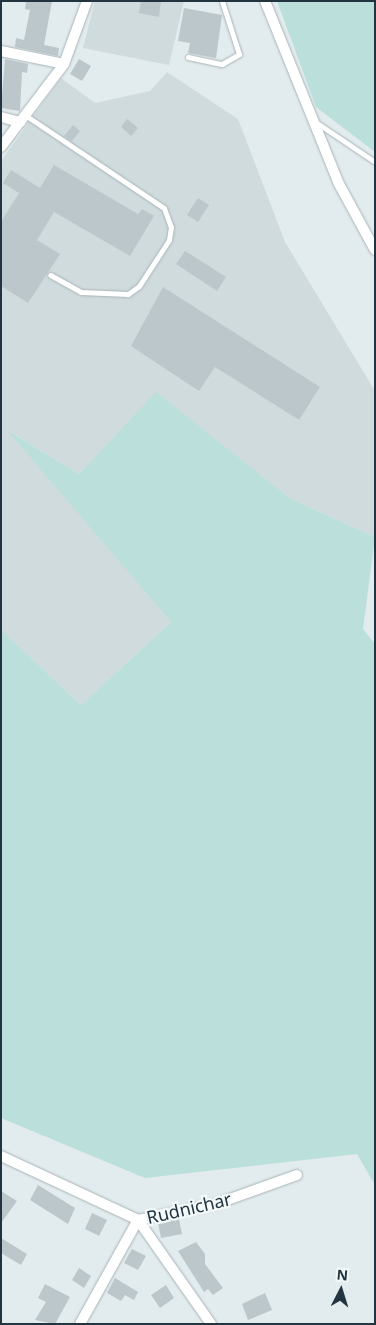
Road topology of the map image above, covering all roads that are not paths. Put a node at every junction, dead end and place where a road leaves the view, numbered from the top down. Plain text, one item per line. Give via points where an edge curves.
1 (87, 1) edge
2 (222, 1) edge
3 (265, 1) edge
4 (1, 51) edge
5 (188, 57) dead end
6 (64, 64) junction
7 (1, 117) edge
8 (23, 119) junction
9 (313, 120) junction
10 (1, 147) edge
11 (375, 162) edge
12 (375, 250) edge
13 (50, 275) dead end
14 (1, 1156) edge
15 (297, 1175) dead end
16 (138, 1220) junction
17 (80, 1324) edge
18 (210, 1324) edge

1 - 6 street
2 - 5 lane via 239,54 222,64
3 - 9 street
4 - 6 street
6 - 8 street
7 - 8 street
8 - 10 street
8 - 13 lane via 164,208 171,227 170,240 139,286 128,294 81,292
9 - 11 lane
9 - 12 street via 339,184
14 - 16 street, Rudnichar
15 - 16 street, Rudnichar via 216,1204
16 - 17 street
16 - 18 street

